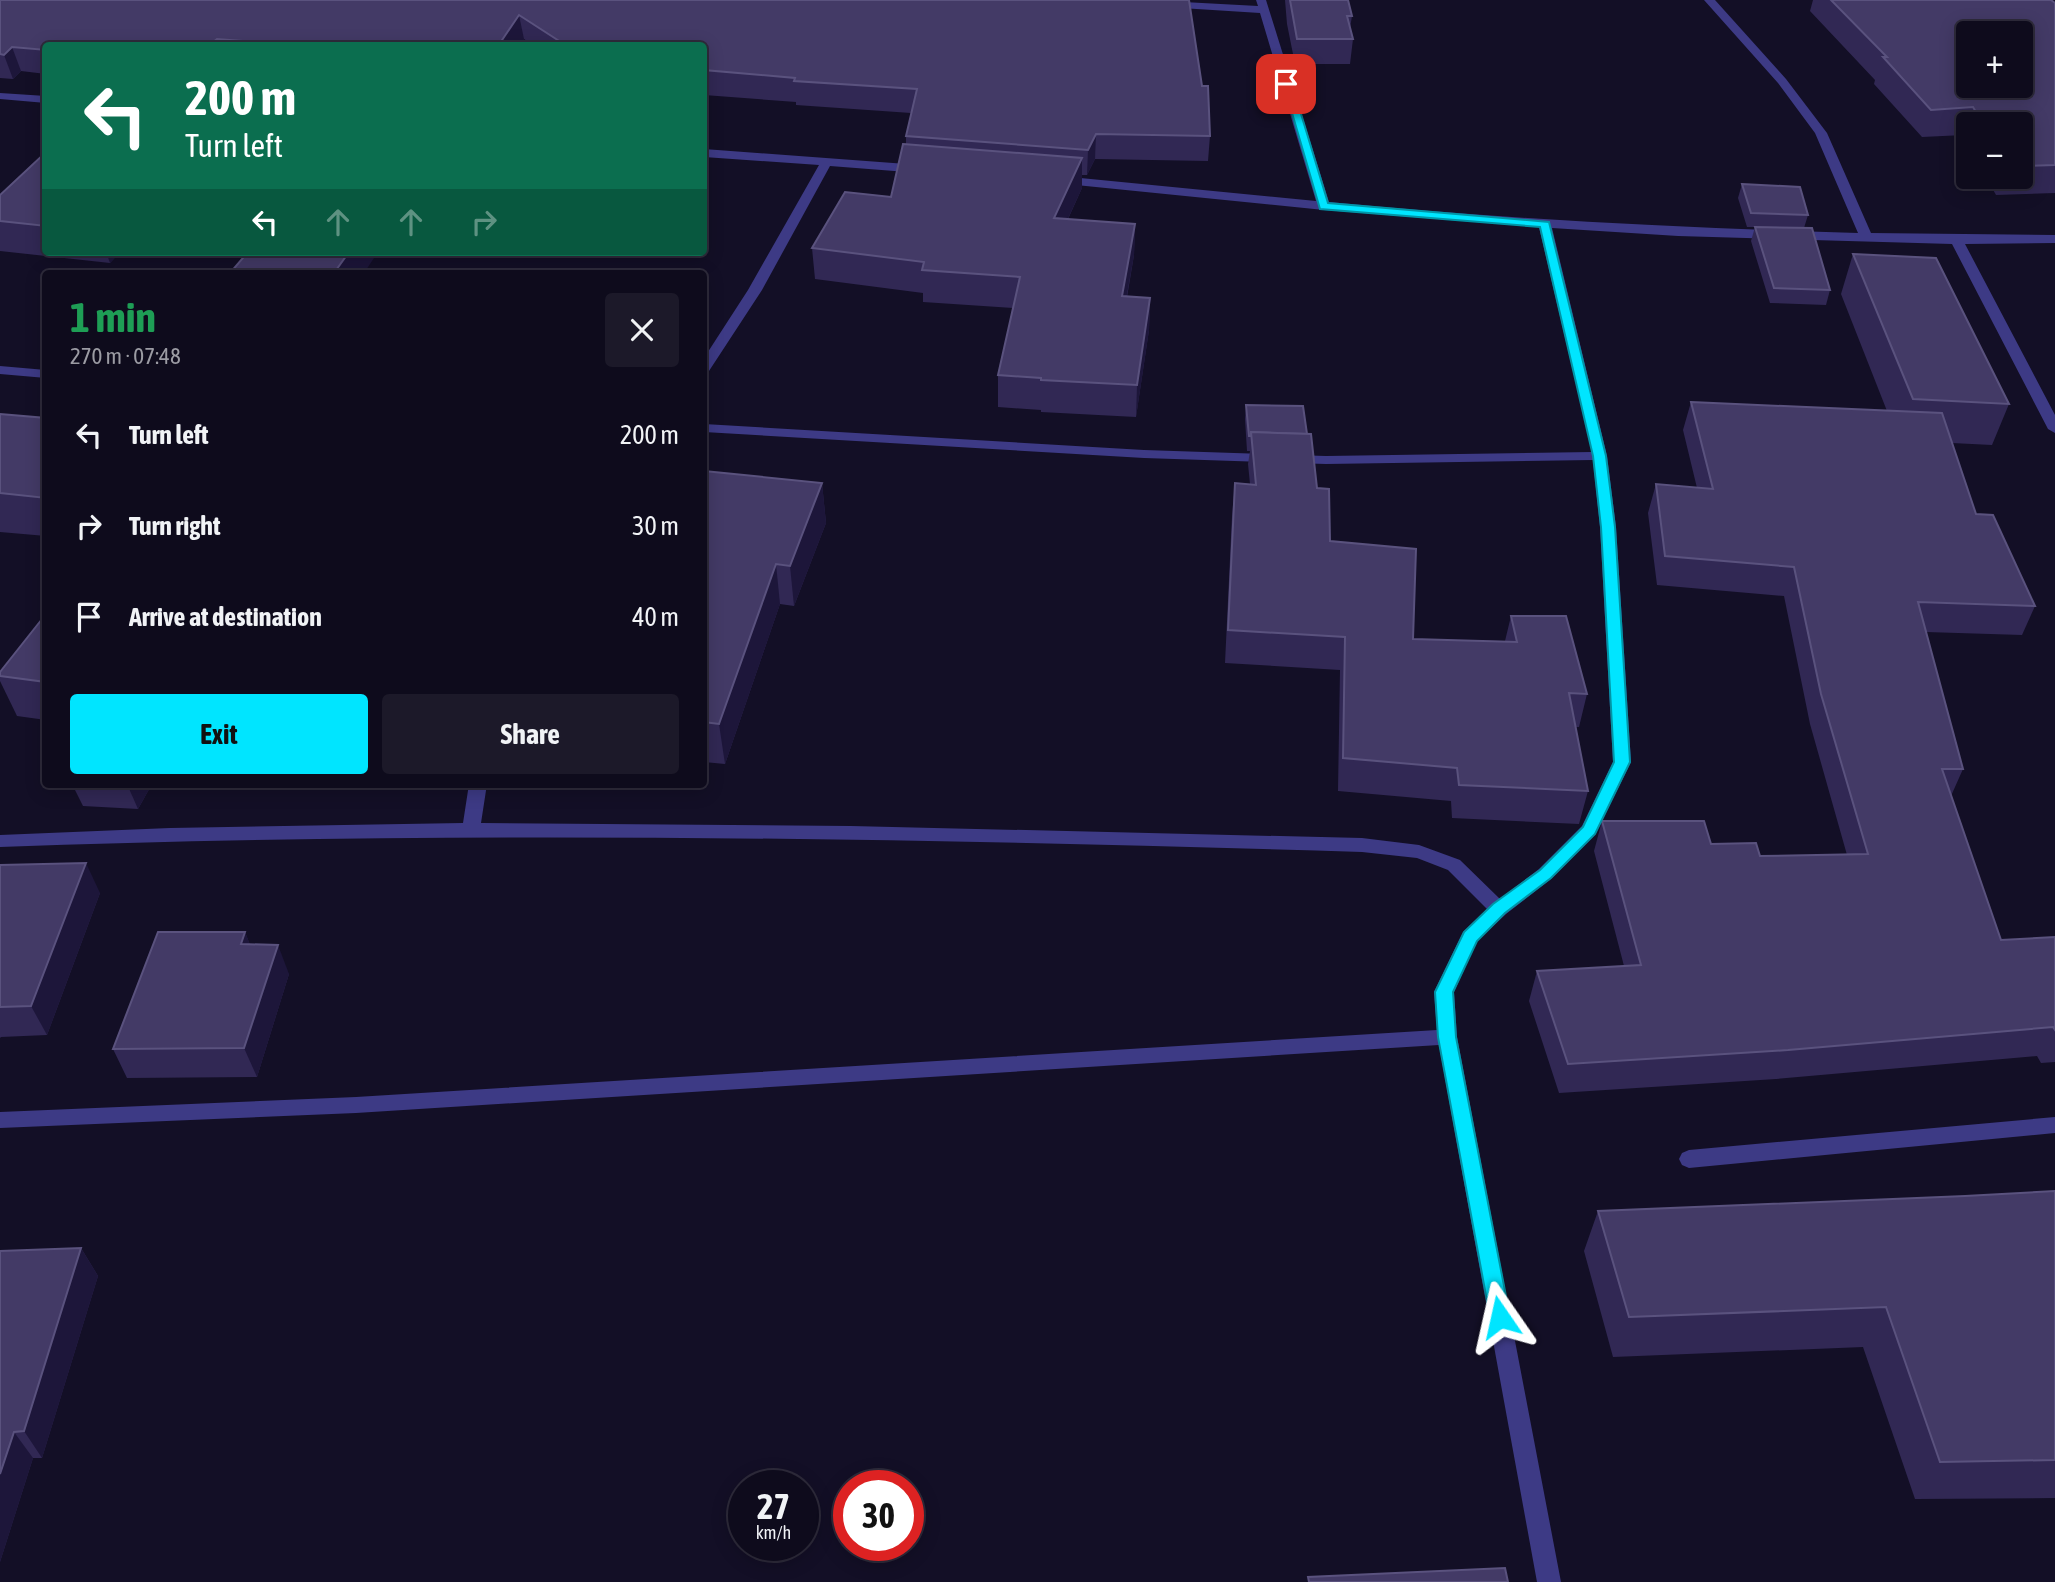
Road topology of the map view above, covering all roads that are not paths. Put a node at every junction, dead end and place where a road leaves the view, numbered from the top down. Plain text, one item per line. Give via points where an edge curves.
1 (1709, 0) edge
2 (1148, 3) edge
3 (1262, 5) edge
4 (0, 96) edge
5 (42, 100) edge
6 (707, 153) edge
7 (826, 163) junction
8 (933, 170) edge
9 (1041, 178) edge
10 (1324, 206) junction
11 (1545, 224) junction
12 (1866, 237) junction
13 (2055, 239) edge
14 (1957, 240) junction
15 (707, 363) edge
16 (0, 370) edge
17 (42, 374) edge
18 (707, 428) edge
19 (2055, 429) edge
20 (1600, 456) junction
21 (477, 788) edge
22 (471, 828) junction
23 (0, 841) edge
24 (1499, 909) junction
25 (1447, 1037) junction
26 (0, 1120) edge
27 (2055, 1125) edge
28 (1689, 1158) dead end
29 (1549, 1582) edge

1 - 12 street via 1782,81 1821,134
2 - 3 street
3 - 10 street
4 - 5 street
6 - 7 street
7 - 8 street
7 - 15 street via 755,290
9 - 10 street
10 - 11 street
11 - 12 street
11 - 20 street
12 - 14 street
13 - 14 street
14 - 19 street
16 - 17 street
18 - 20 street via 1326,460
20 - 24 street via 1622,762 1589,830 1545,874
21 - 22 street
22 - 23 street
22 - 24 street via 929,832 1362,845 1419,852 1454,865
24 - 25 street via 1470,937 1444,992
25 - 26 street via 356,1105
25 - 29 street
27 - 28 street

